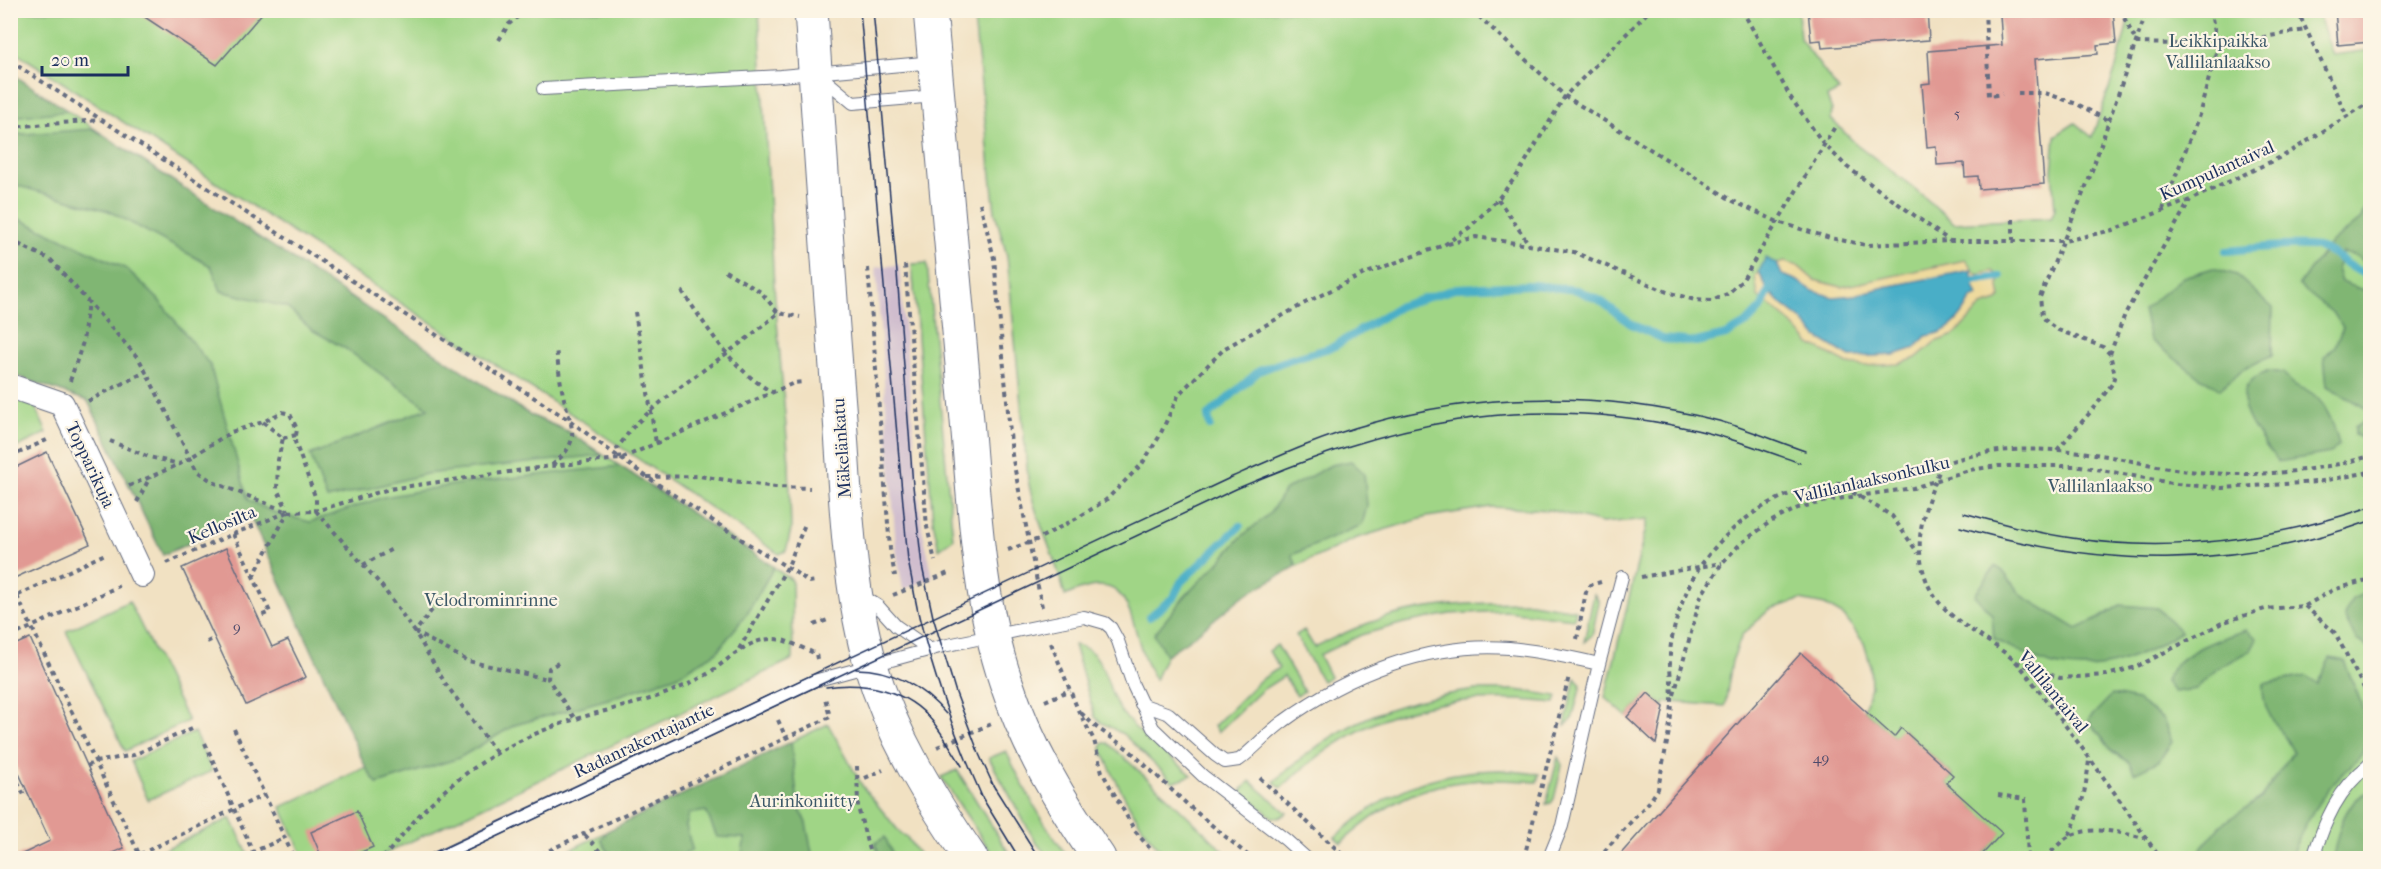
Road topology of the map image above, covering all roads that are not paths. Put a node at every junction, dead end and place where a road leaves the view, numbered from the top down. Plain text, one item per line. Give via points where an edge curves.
1 (811, 10) edge
2 (930, 10) edge
3 (935, 62) junction
4 (816, 73) junction
5 (543, 89) dead end
6 (938, 96) junction
7 (10, 386) edge
8 (1622, 577) road end
9 (132, 580) road end
10 (862, 601) junction
11 (994, 637) junction
12 (929, 649) junction
13 (871, 664) junction
14 (1599, 664) junction
15 (1142, 704) junction
16 (2370, 764) edge
17 (436, 858) edge
18 (971, 858) edge
19 (1099, 858) edge
20 (1306, 858) edge
21 (1549, 858) edge
22 (2313, 858) edge

1 - 4 main road, Mäkelänkatu
2 - 3 main road
3 - 4 lane
3 - 6 main road
4 - 5 lane
4 - 6 lane via 853,103
4 - 10 main road, Mäkelänkatu via 832,320
6 - 11 main road via 980,561
7 - 9 street, Topparikuja via 64,407 128,544
8 - 14 lane
10 - 12 lane
10 - 13 main road, Mäkelänkatu
11 - 12 lane, Radanrakentajantie
11 - 15 lane, Radanrakentajantie via 1084,617 1105,623 1118,641
11 - 19 main road via 1005,682 1034,750 1055,792
12 - 13 lane, Radanrakentajantie
13 - 17 lane, Radanrakentajantie via 803,686
13 - 18 main road, Mäkelänkatu via 909,759
14 - 15 lane via 1508,648 1451,651 1392,664 1351,679 1315,699 1239,760 1225,762 1169,714
14 - 21 lane via 1562,826
15 - 20 lane, Radanrakentajantie via 1153,728 1176,751
16 - 22 lane via 2338,796

